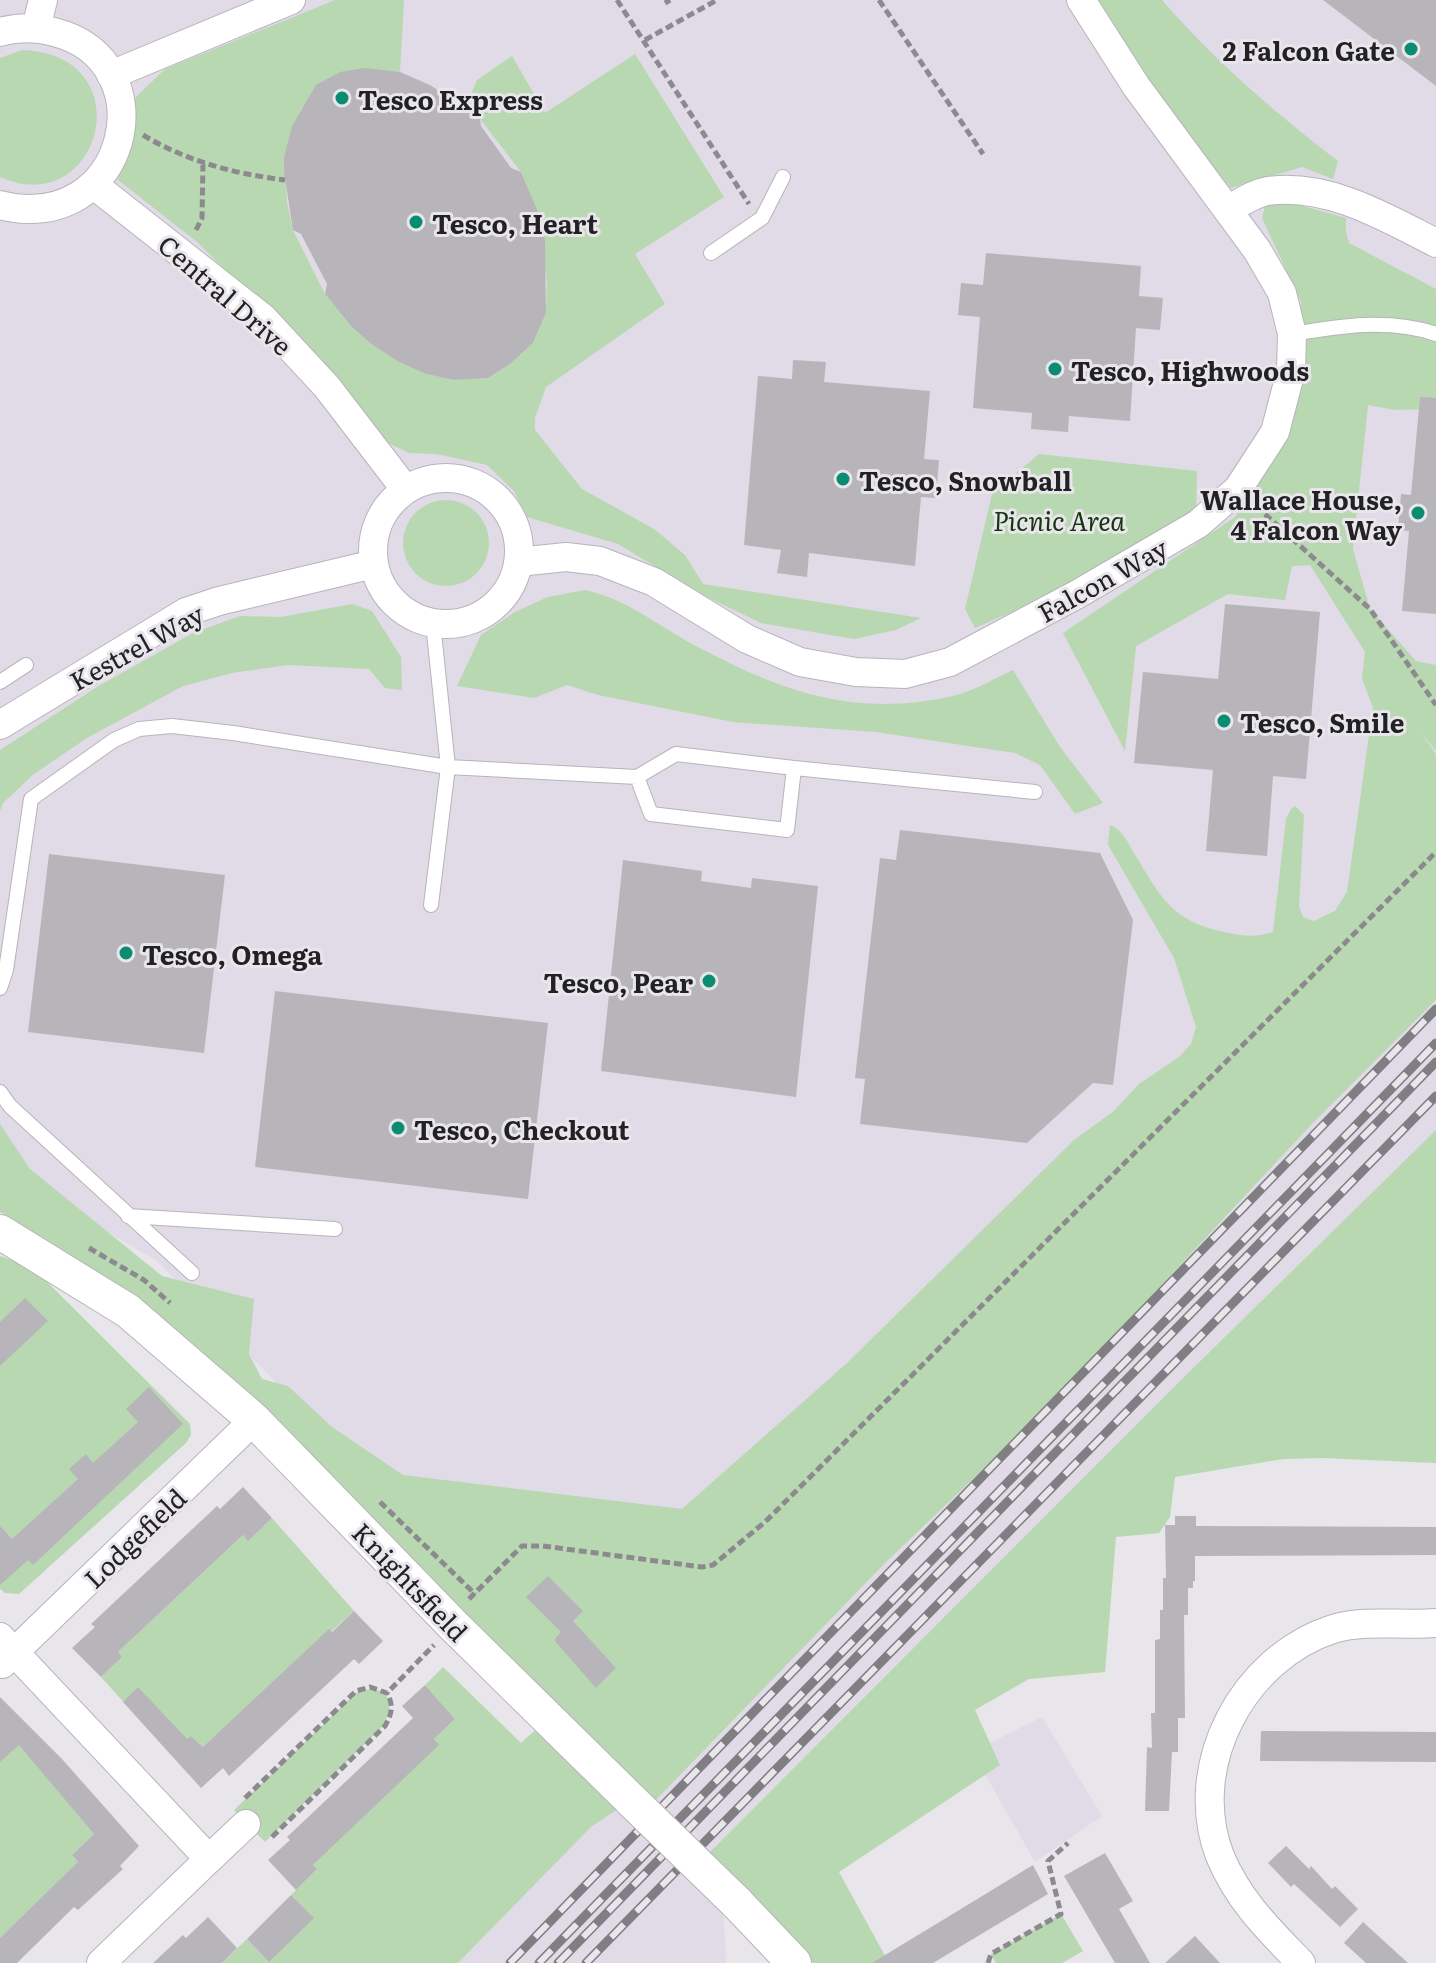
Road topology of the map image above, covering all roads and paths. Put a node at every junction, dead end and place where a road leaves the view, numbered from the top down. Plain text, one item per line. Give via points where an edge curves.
1 (43, 0) edge
2 (291, 0) edge
3 (617, 0) edge
4 (717, 0) edge
5 (879, 0) edge
6 (1081, 0) edge
7 (36, 28) junction
8 (0, 32) edge
9 (645, 40) junction
10 (111, 75) junction
11 (122, 122) junction
12 (983, 154) dead end
13 (203, 161) junction
14 (783, 177) dead end
15 (285, 180) dead end
16 (94, 185) junction
17 (2, 209) edge
18 (1229, 209) junction
19 (762, 218) junction
20 (1436, 243) edge
21 (711, 253) dead end
22 (183, 254) junction
23 (1292, 334) junction
24 (1436, 334) edge
25 (1238, 489) junction
26 (406, 490) junction
27 (518, 562) junction
28 (374, 564) junction
29 (433, 623) junction
30 (26, 665) dead end
31 (0, 682) edge
32 (1436, 705) edge
33 (0, 725) edge
34 (448, 767) junction
35 (794, 768) junction
36 (637, 777) junction
37 (1035, 792) dead end
38 (1436, 852) edge
39 (431, 905) dead end
40 (0, 988) edge
41 (0, 1092) edge
42 (128, 1216) junction
43 (335, 1229) dead end
44 (0, 1232) edge
45 (192, 1273) dead end
46 (254, 1420) junction
47 (450, 1622) junction
48 (1436, 1623) edge
49 (5, 1652) edge
50 (387, 1693) junction
51 (246, 1824) junction
52 (1068, 1843) dead end
53 (209, 1859) junction
54 (101, 1963) edge
55 (794, 1963) edge
56 (988, 1963) edge
57 (1301, 1963) edge

1 - 7 street
2 - 10 street
3 - 9 path
4 - 9 path
5 - 12 path
6 - 18 street, Falcon Way via 1136,86
7 - 8 street
7 - 10 street via 73,37
9 - 19 path via 747,203
10 - 11 street
11 - 13 path via 167,150
11 - 16 street via 109,167
13 - 15 path
13 - 22 path via 202,218
14 - 19 lane
16 - 17 street via 48,209
16 - 22 street, Central Drive
18 - 20 street via 1265,191 1299,190 1375,211
18 - 23 street, Falcon Way via 1282,293
19 - 21 lane
22 - 26 street, Central Drive via 263,318 327,387
23 - 24 lane via 1344,325 1410,325
23 - 25 street, Falcon Way via 1291,371 1275,432
25 - 27 street, Falcon Way via 1198,524 1076,595 950,662 905,674 800,662 747,639 654,582 600,561 566,557
25 - 32 path via 1370,609
26 - 27 street via 427,480 452,478 475,484 510,516 518,538
26 - 28 street via 378,522
27 - 29 street via 497,603 457,623
28 - 29 street via 394,602
28 - 33 street, Kestrel Way via 186,612
29 - 34 lane
30 - 31 lane
34 - 36 lane
34 - 39 lane
34 - 40 lane via 172,726 139,729 114,740 31,799
35 - 36 lane via 676,754
35 - 36 lane via 787,830 651,814
35 - 37 lane
38 - 47 path via 765,1522 713,1565 522,1546
41 - 42 lane
42 - 43 lane
42 - 45 lane
44 - 46 street, Knightsfield via 128,1311
46 - 47 street, Knightsfield
46 - 49 street, Lodgefield
47 - 50 path
47 - 55 street, Knightsfield, bridge
48 - 57 street via 1357,1624 1304,1641 1258,1677 1222,1736 1210,1796 1219,1854 1243,1900
49 - 53 street, Lodgefield
50 - 51 path via 370,1687 356,1691 232,1810
50 - 51 path via 392,1714 385,1726 265,1844
51 - 53 street
52 - 56 path via 1048,1861 1061,1914 991,1954
53 - 54 street

